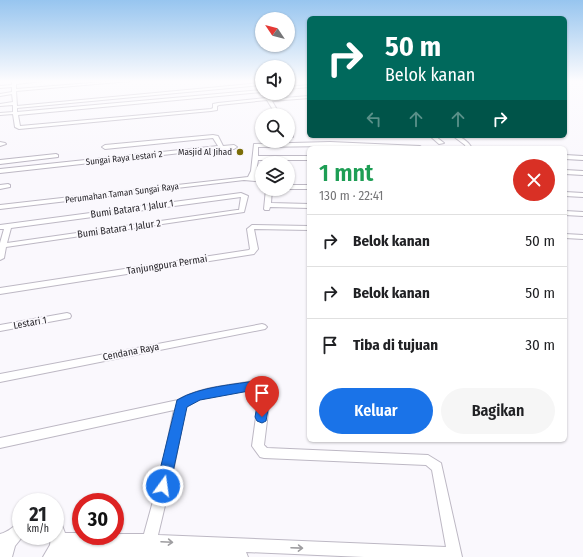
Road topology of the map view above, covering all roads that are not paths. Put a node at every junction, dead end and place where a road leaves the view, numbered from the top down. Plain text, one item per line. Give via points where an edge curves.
1 (15, 107) edge
2 (84, 107) edge
3 (215, 107) edge
4 (15, 113) junction
5 (0, 114) edge
6 (435, 138) edge
7 (458, 138) edge
8 (441, 143) dead end
9 (352, 146) edge
10 (468, 146) edge
11 (105, 147) dead end
12 (234, 147) dead end
13 (219, 148) junction
14 (56, 156) dead end
15 (255, 156) edge
16 (567, 157) edge
17 (255, 158) edge
18 (295, 158) edge
19 (307, 158) edge
20 (583, 158) edge
21 (0, 162) edge
22 (0, 171) edge
23 (567, 172) edge
24 (583, 173) edge
25 (250, 176) junction
26 (255, 177) edge
27 (8, 186) dead end
28 (0, 187) edge
29 (295, 187) edge
30 (307, 187) edge
31 (567, 193) edge
32 (583, 195) edge
33 (269, 196) edge
34 (307, 206) edge
35 (0, 207) edge
36 (237, 212) joint
37 (567, 213) edge
38 (583, 214) edge
39 (4, 227) edge
40 (307, 228) edge
41 (567, 236) edge
42 (583, 237) edge
43 (1, 246) edge
44 (0, 258) edge
45 (0, 290) edge
46 (64, 317) dead end
47 (262, 327) dead end
48 (0, 328) edge
49 (0, 378) edge
50 (181, 404) junction
51 (0, 443) edge
52 (11, 535) edge
53 (54, 549) edge
54 (147, 550) edge
55 (408, 555) edge
56 (455, 556) edge
57 (5, 557) edge
58 (241, 557) edge

1 - 4 street
2 - 4 street
3 - 4 street via 212,110 22,128 17,128
4 - 5 street
6 - 8 street
7 - 10 street
9 - 15 street via 256,145
11 - 13 street, Sungai Raya Lestari 2 via 213,136 216,137 221,147
12 - 13 street
13 - 22 street, Sungai Raya Lestari 2
14 - 21 street
16 - 20 street
17 - 25 street
18 - 19 street
23 - 24 street
25 - 26 street, Perumahan Taman Sungai Raya
25 - 35 street, Perumahan Taman Sungai Raya
27 - 28 street
29 - 30 street
31 - 32 street
33 - 34 street via 268,207
36 - 39 street, Bumi Batara 1 Jalur 1 via 242,211 245,196
36 - 43 street, Bumi Batara 1 Jalur 2
37 - 38 street
39 - 43 street
40 - 45 street, Tanjungpura Permai via 252,227 250,229 254,249 251,252
41 - 42 street
43 - 44 street
46 - 48 street, Lestari 1
47 - 49 street, Cendana Raya
50 - 51 street
50 - 54 street
50 - 56 street via 200,395 261,384 266,388 258,446 264,453 428,460 436,467
52 - 57 street
53 - 54 street
54 -> 55 street
54 - 58 street
55 - 56 street

